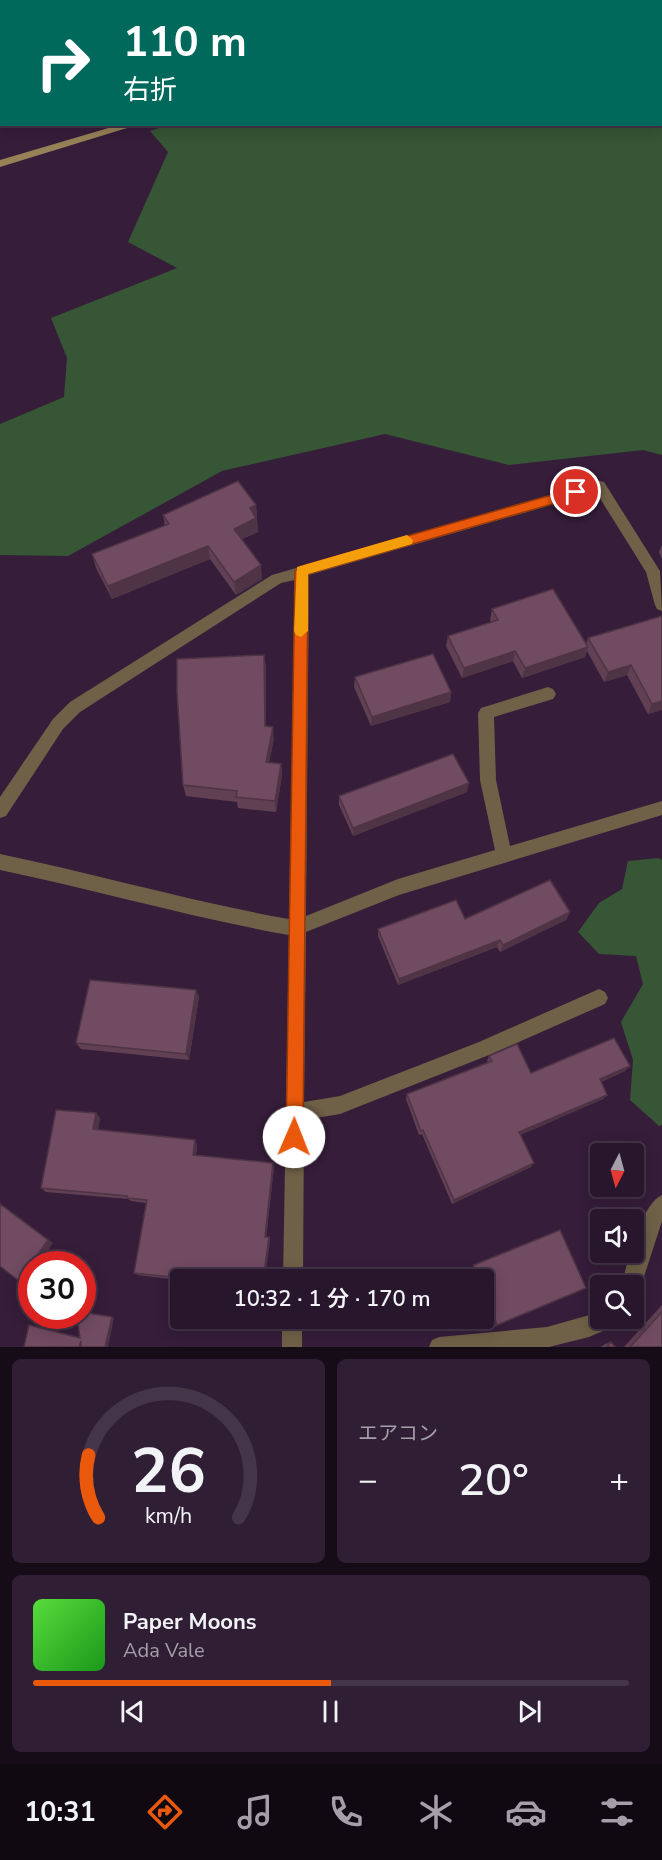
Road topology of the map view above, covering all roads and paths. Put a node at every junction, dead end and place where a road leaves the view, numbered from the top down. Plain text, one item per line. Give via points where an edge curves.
1 (128, 126) edge
2 (0, 164) edge
3 (302, 571) junction
4 (662, 605) edge
5 (548, 694) dead end
6 (662, 808) edge
7 (0, 811) edge
8 (504, 855) junction
9 (0, 862) edge
10 (296, 928) junction
11 (599, 998) dead end
12 (294, 1113) junction
13 (662, 1205) edge
14 (293, 1269) edge
15 (634, 1275) edge
16 (590, 1327) edge
17 (292, 1329) edge
18 (292, 1347) edge
19 (438, 1347) edge

1 - 2 street
3 - 4 street via 598,486 653,571
3 - 7 street via 277,579 75,707 58,724
3 - 10 street
5 - 8 street via 486,713 488,780
6 - 8 street
8 - 10 street via 398,887
9 - 10 street
10 - 12 street
11 - 12 street via 483,1049 339,1104
12 - 14 street
13 - 15 street via 652,1218
16 - 19 street via 526,1340
17 - 18 street

